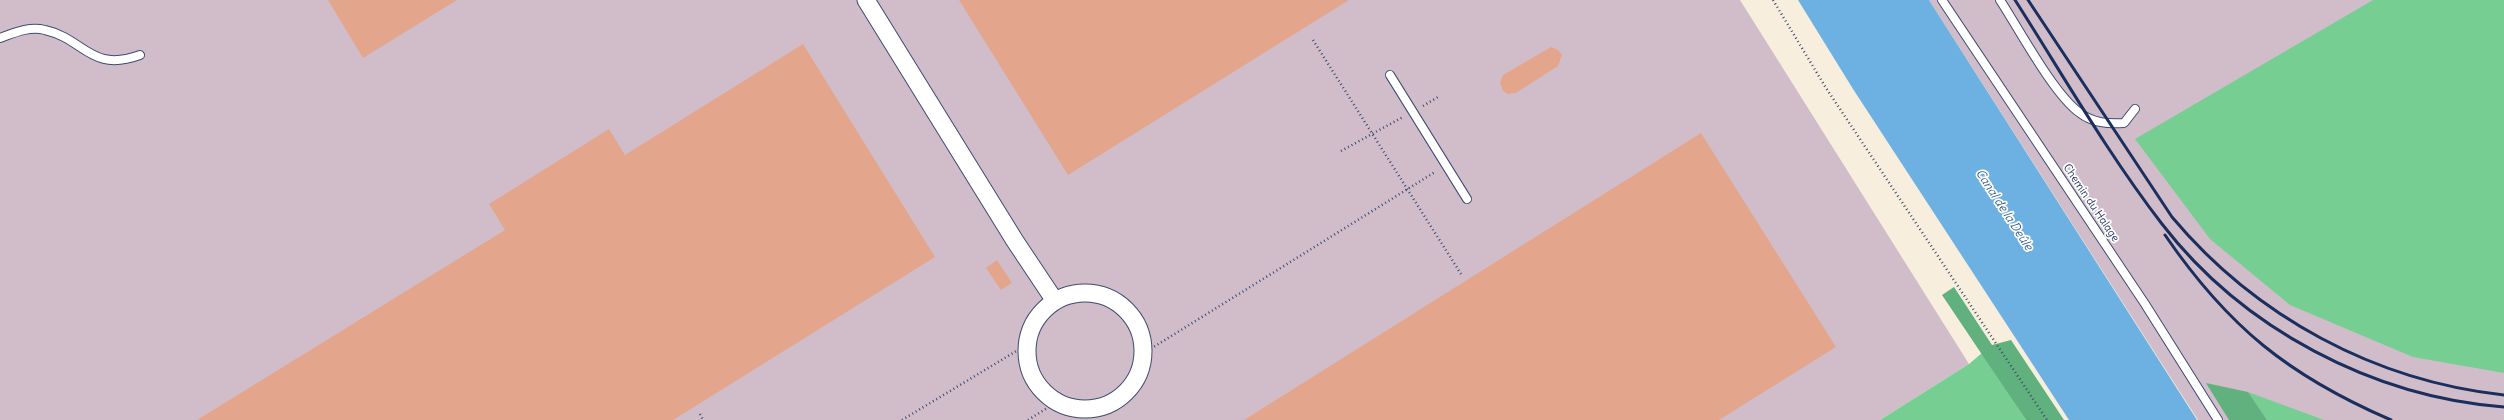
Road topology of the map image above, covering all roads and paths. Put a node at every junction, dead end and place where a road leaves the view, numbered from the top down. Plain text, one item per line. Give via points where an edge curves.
1 (866, 0) edge
2 (1773, 0) edge
3 (1942, 0) edge
4 (2000, 0) edge
5 (0, 38) edge
6 (1313, 40) dead end
7 (140, 55) dead end
8 (1390, 75) dead end
9 (1438, 97) dead end
10 (2135, 109) dead end
11 (1412, 112) junction
12 (1372, 134) junction
13 (1341, 151) dead end
14 (1446, 166) junction
15 (1408, 189) junction
16 (1467, 199) dead end
17 (1461, 274) dead end
18 (1055, 301) junction
19 (1028, 344) junction
20 (1144, 353) junction
21 (1057, 402) junction
22 (700, 414) dead end
23 (703, 420) edge
24 (902, 420) edge
25 (1028, 420) edge
26 (2047, 420) edge
27 (2218, 420) edge

1 - 18 street
2 - 26 path via 1826,88
3 - 27 lane, Chemin du Halage via 2145,304
4 - 10 lane via 2064,98 2080,113 2091,120 2109,124 2124,123
5 - 7 lane via 22,30 44,30 69,41 88,54 108,61 125,61
6 - 12 path
8 - 11 lane
9 - 11 path
11 - 12 path
11 - 14 lane
12 - 13 path
12 - 15 path
14 - 15 path
14 - 16 lane
15 - 17 path
15 - 20 path
18 - 19 street via 1034,323
18 - 20 street via 1068,295 1083,293 1106,297 1119,304 1132,316 1140,332
19 - 21 street via 1029,366 1036,382 1046,395
19 - 24 path
20 - 21 street via 1140,373 1132,387 1118,400 1102,407 1078,409
21 - 25 path
22 - 23 path

